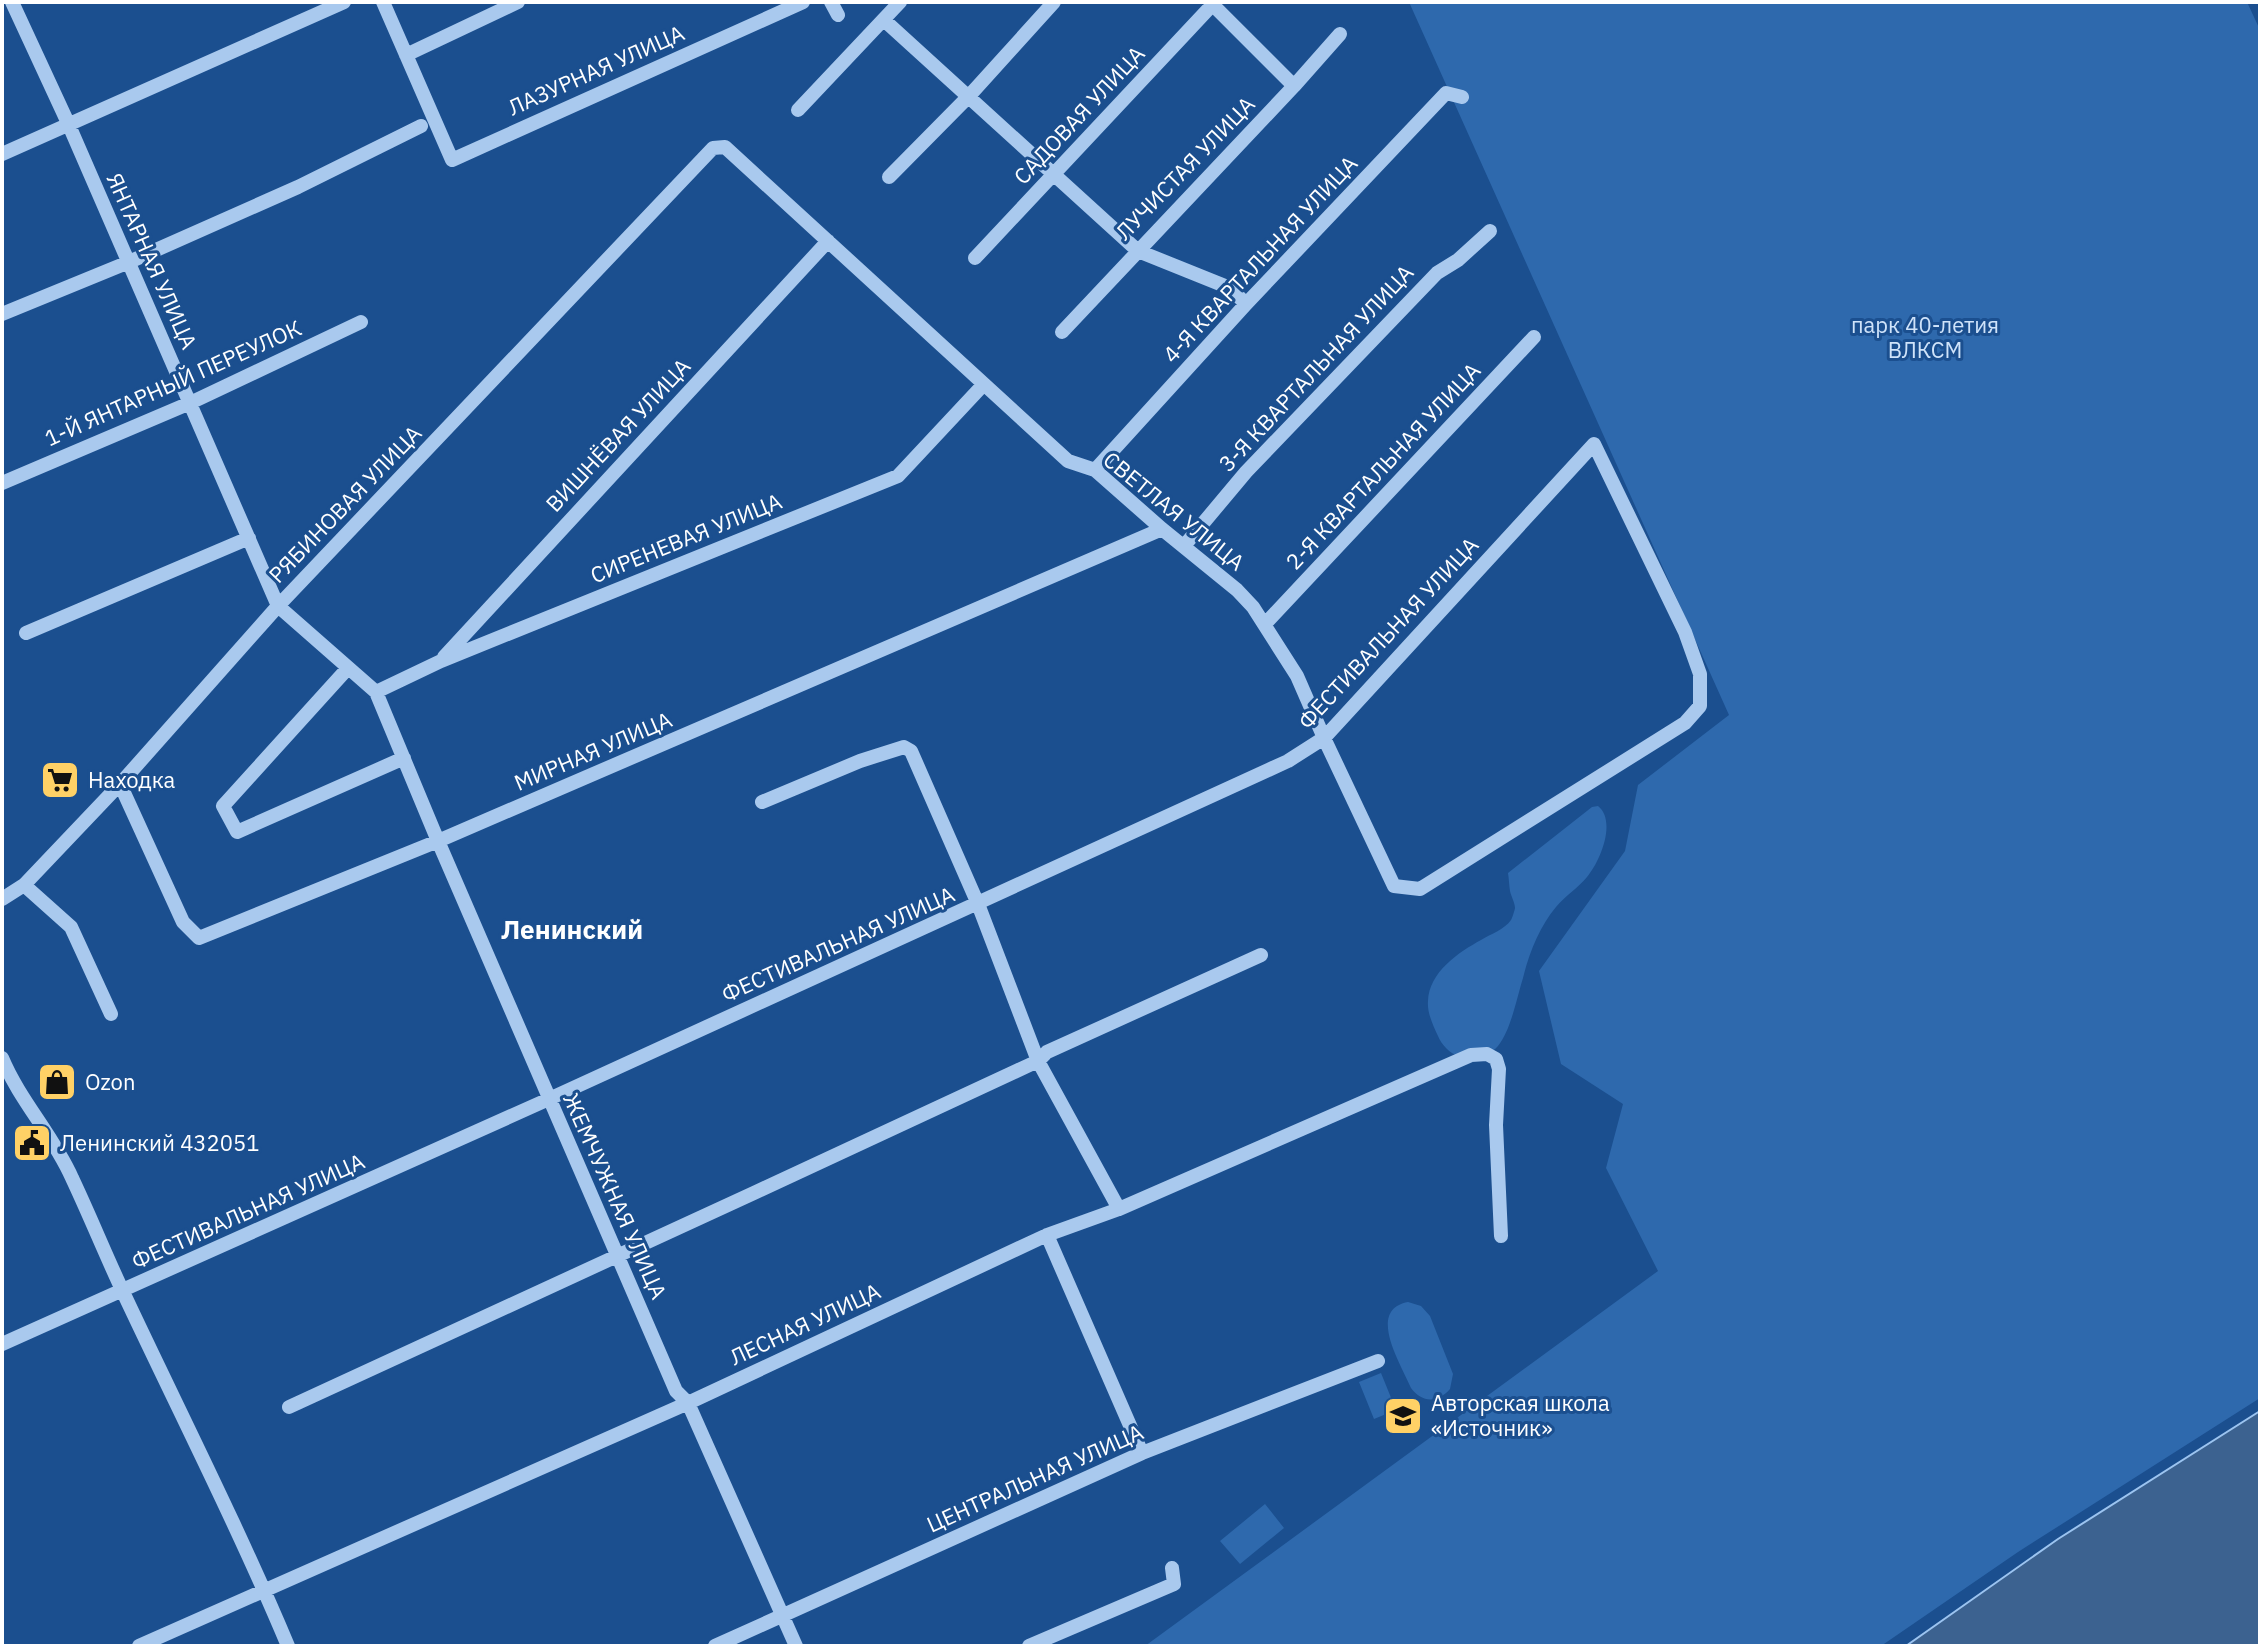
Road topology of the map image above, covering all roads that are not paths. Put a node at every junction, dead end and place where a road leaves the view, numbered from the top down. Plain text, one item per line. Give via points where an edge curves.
1 (12, 2) edge
2 (344, 2) edge
3 (383, 2) edge
4 (518, 2) edge
5 (803, 2) edge
6 (900, 2) edge
7 (1054, 2) edge
8 (1212, 3) edge
9 (884, 20) junction
10 (1340, 34) dead end
11 (406, 55) junction
12 (1294, 86) junction
13 (969, 96) junction
14 (1462, 97) dead end
15 (798, 110) dead end
16 (68, 123) junction
17 (421, 126) dead end
18 (725, 147) joint
19 (2, 154) edge
20 (1054, 175) junction
21 (889, 177) dead end
22 (1490, 231) dead end
23 (828, 241) junction
24 (1138, 251) junction
25 (975, 258) dead end
26 (129, 262) junction
27 (1246, 304) junction
28 (2, 314) edge
29 (361, 322) dead end
30 (1062, 332) dead end
31 (1534, 337) dead end
32 (984, 384) junction
33 (190, 403) junction
34 (1095, 470) junction
35 (2, 483) edge
36 (1162, 529) junction
37 (249, 538) junction
38 (1184, 546) junction
39 (278, 606) junction
40 (1265, 624) junction
41 (26, 633) dead end
42 (441, 661) junction
43 (348, 668) junction
44 (376, 692) junction
45 (1324, 738) junction
46 (404, 758) junction
47 (120, 784) junction
48 (762, 802) dead end
49 (438, 841) junction
50 (24, 885) junction
51 (1394, 886) joint
52 (2, 899) edge
53 (978, 904) junction
54 (1261, 955) dead end
55 (111, 1014) dead end
56 (2, 1058) edge
57 (1038, 1061) junction
58 (549, 1099) junction
59 (1119, 1209) junction
60 (1047, 1235) junction
61 (1501, 1236) dead end
62 (617, 1255) junction
63 (122, 1291) junction
64 (2, 1344) edge
65 (1378, 1361) dead end
66 (688, 1403) junction
67 (289, 1407) dead end
68 (1142, 1453) junction
69 (1172, 1568) dead end
70 (265, 1590) junction
71 (783, 1616) junction
72 (139, 1646) edge
73 (288, 1646) edge
74 (715, 1646) edge
75 (796, 1646) edge
76 (1029, 1646) edge

1 - 16 street, ЯНТАРНАЯ УЛИЦА
2 - 16 street
3 - 11 street
4 - 11 street
5 - 11 street, ЛАЗУРНАЯ УЛИЦА via 452,160
6 - 9 street
7 - 13 street
8 - 12 street
8 - 20 street, САДОВАЯ УЛИЦА
9 - 13 street
9 - 15 street
10 - 12 street, ЛУЧИСТАЯ УЛИЦА
12 - 24 street, ЛУЧИСТАЯ УЛИЦА
13 - 20 street
13 - 21 street
14 - 27 street, 4-Я КВАРТАЛЬНАЯ УЛИЦА via 1446,93
16 - 19 street
16 - 26 street, ЯНТАРНАЯ УЛИЦА
17 - 26 street
18 - 23 street, СВЕТЛАЯ УЛИЦА
18 - 39 street, РЯБИНОВАЯ УЛИЦА via 713,148
20 - 24 street
20 - 25 street, САДОВАЯ УЛИЦА
22 - 38 street, 3-Я КВАРТАЛЬНАЯ УЛИЦА via 1437,273 1246,472
23 - 32 street, СВЕТЛАЯ УЛИЦА
23 - 42 street, ВИШНЁВАЯ УЛИЦА
24 - 27 street via 1230,288
24 - 30 street, ЛУЧИСТАЯ УЛИЦА
26 - 28 street
26 - 33 street, ЯНТАРНАЯ УЛИЦА
27 - 34 street, 4-Я КВАРТАЛЬНАЯ УЛИЦА
29 - 33 street, 1-Й ЯНТАРНЫЙ ПЕРЕУЛОК
31 - 40 street, 2-Я КВАРТАЛЬНАЯ УЛИЦА
32 - 34 street, СВЕТЛАЯ УЛИЦА via 1068,461
32 - 42 street, СИРЕНЕВАЯ УЛИЦА via 898,476
33 - 35 street, 1-Й ЯНТАРНЫЙ ПЕРЕУЛОК
33 - 37 street, ЯНТАРНАЯ УЛИЦА
34 - 36 street, СВЕТЛАЯ УЛИЦА
36 - 38 street, СВЕТЛАЯ УЛИЦА
36 - 49 street, МИРНАЯ УЛИЦА
37 - 39 street, ЯНТАРНАЯ УЛИЦА
37 - 41 street
38 - 40 street, СВЕТЛАЯ УЛИЦА via 1237,590
39 - 43 street
39 - 47 street, РЯБИНОВАЯ УЛИЦА
40 - 45 street, СВЕТЛАЯ УЛИЦА via 1297,676
42 - 44 street, СИРЕНЕВАЯ УЛИЦА
43 - 44 street
43 - 46 street via 223,806 237,832
44 - 46 street, ЖЕМЧУЖНАЯ УЛИЦА
45 - 51 street, СВЕТЛАЯ УЛИЦА
45 - 51 street, ФЕСТИВАЛЬНАЯ УЛИЦА via 1594,444 1685,632 1700,674 1700,706 1685,723 1420,889
45 - 53 street, ФЕСТИВАЛЬНАЯ УЛИЦА via 1288,761
46 - 49 street, ЖЕМЧУЖНАЯ УЛИЦА
47 - 49 street, МИРНАЯ УЛИЦА via 183,922 199,938
47 - 50 street, РЯБИНОВАЯ УЛИЦА
48 - 53 street via 904,747 911,751
49 - 58 street, ЖЕМЧУЖНАЯ УЛИЦА
50 - 52 street, РЯБИНОВАЯ УЛИЦА
50 - 55 street via 71,927
53 - 57 street
53 - 58 street, ФЕСТИВАЛЬНАЯ УЛИЦА
54 - 57 street via 1047,1052
56 - 63 street via 58,1150
57 - 59 street
57 - 62 street
58 - 62 street, ЖЕМЧУЖНАЯ УЛИЦА
58 - 63 street, ФЕСТИВАЛЬНАЯ УЛИЦА
59 - 60 street, ЛЕСНАЯ УЛИЦА
59 - 61 street, ЛЕСНАЯ УЛИЦА via 1456,1060 1487,1054 1499,1069
60 - 66 street, ЛЕСНАЯ УЛИЦА
60 - 68 street
62 - 66 street, ЖЕМЧУЖНАЯ УЛИЦА via 676,1391
62 - 67 street
63 - 64 street, ФЕСТИВАЛЬНАЯ УЛИЦА
63 - 70 street
65 - 68 street, ЦЕНТРАЛЬНАЯ УЛИЦА
66 - 70 street, ЛЕСНАЯ УЛИЦА
66 - 71 street, ЖЕМЧУЖНАЯ УЛИЦА
68 - 71 street, ЦЕНТРАЛЬНАЯ УЛИЦА
69 - 76 street via 1174,1584
70 - 72 street, ЛЕСНАЯ УЛИЦА
70 - 73 street
71 - 74 street, ЦЕНТРАЛЬНАЯ УЛИЦА
71 - 75 street, ЖЕМЧУЖНАЯ УЛИЦА

